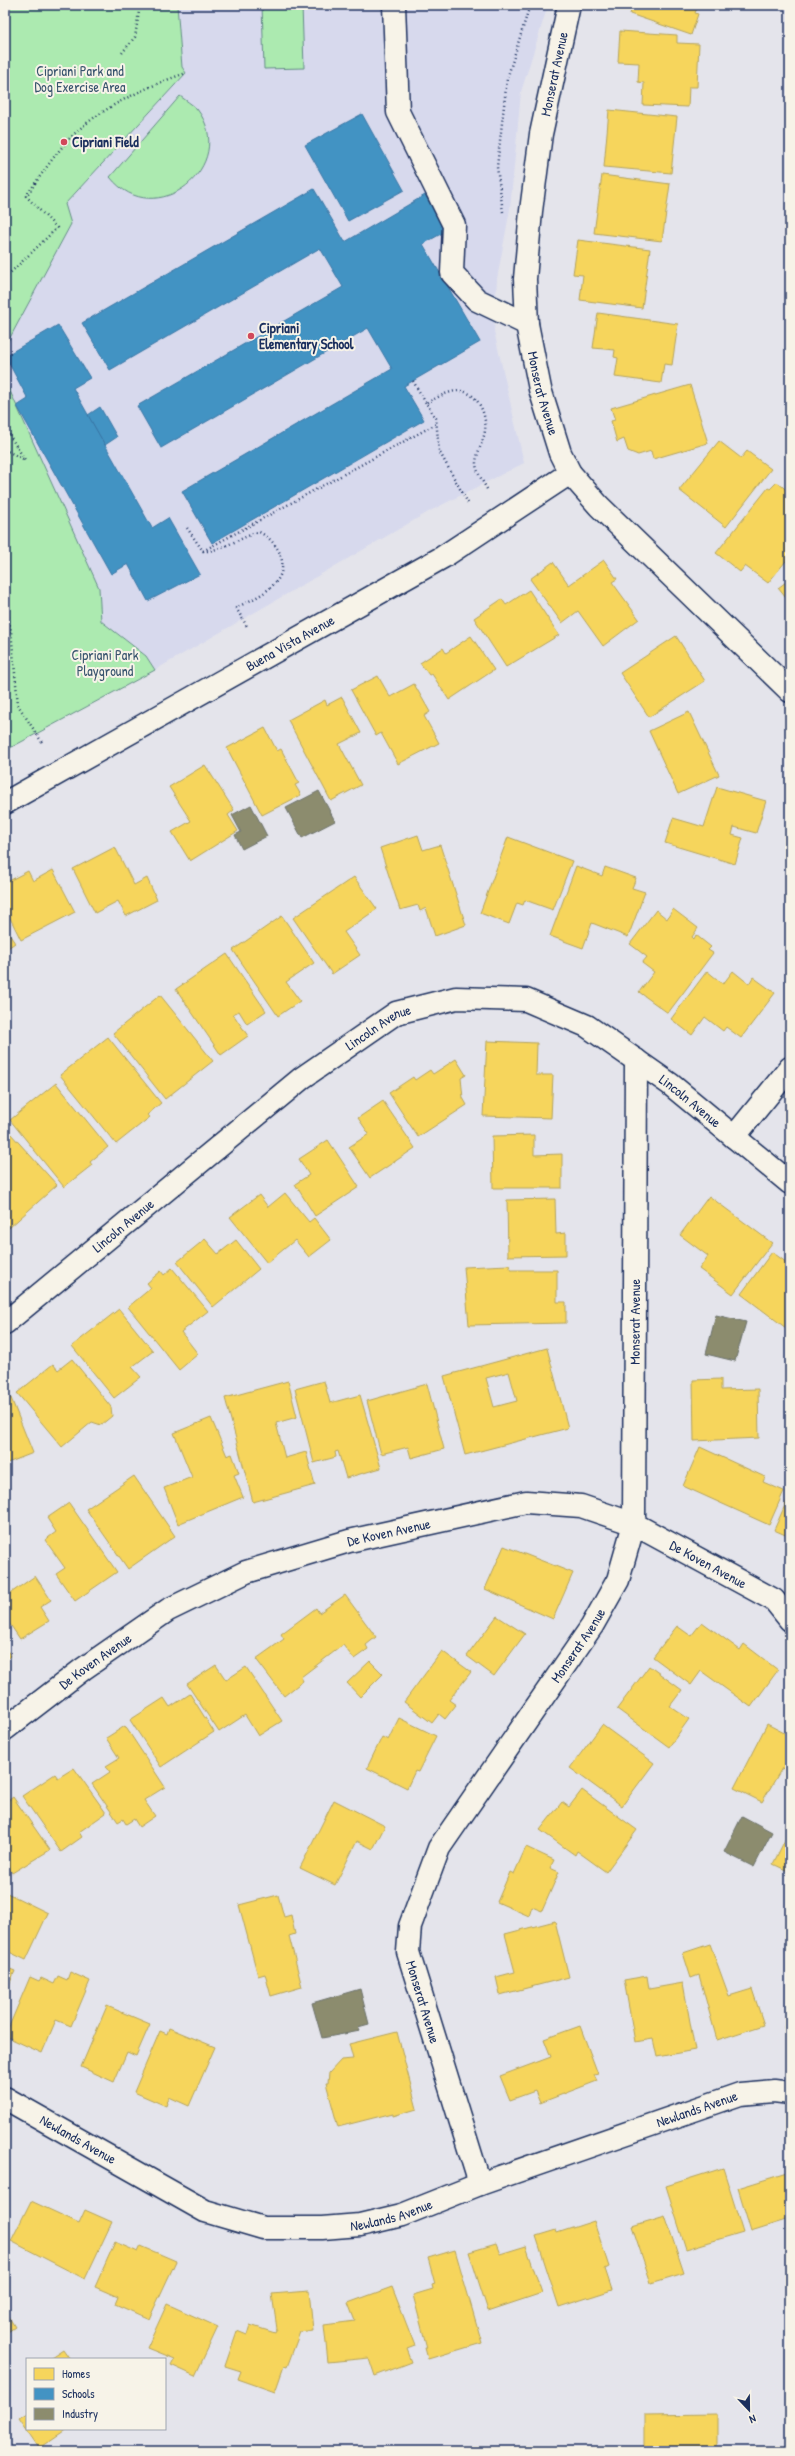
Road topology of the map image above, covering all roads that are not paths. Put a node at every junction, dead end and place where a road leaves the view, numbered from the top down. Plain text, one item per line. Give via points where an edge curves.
1 (394, 5) edge
2 (569, 5) edge
3 (527, 324) junction
4 (570, 473) junction
5 (790, 691) edge
6 (5, 803) edge
7 (636, 1060) junction
8 (790, 1068) edge
9 (734, 1137) junction
10 (790, 1183) edge
11 (5, 1323) edge
12 (634, 1524) junction
13 (790, 1620) edge
14 (5, 1729) edge
15 (790, 2093) edge
16 (5, 2098) edge
17 (480, 2184) junction

1 - 3 street via 398,112 454,225 452,273 477,300
2 - 3 street, Monserat Avenue via 541,134 525,279
3 - 4 street, Monserat Avenue via 540,389 560,453
4 - 5 street, Monserat Avenue via 599,506
4 - 6 street, Buena Vista Avenue via 443,557
7 - 9 street, Lincoln Avenue via 670,1084
7 - 11 street, Lincoln Avenue via 587,1026 526,1000 456,998 396,1013 302,1078
7 - 12 street, Monserat Avenue
8 - 9 street
9 - 10 street, Lincoln Avenue
12 - 13 street, De Koven Avenue via 774,1600
12 - 14 street, De Koven Avenue via 581,1506 526,1502 348,1542 246,1572 168,1610
12 - 17 street, Monserat Avenue via 618,1580 592,1626 439,1848 410,1926 408,1952
15 - 17 street, Newlands Avenue via 774,2091 740,2094
16 - 17 street, Newlands Avenue via 204,2212 263,2228 360,2225 402,2214

